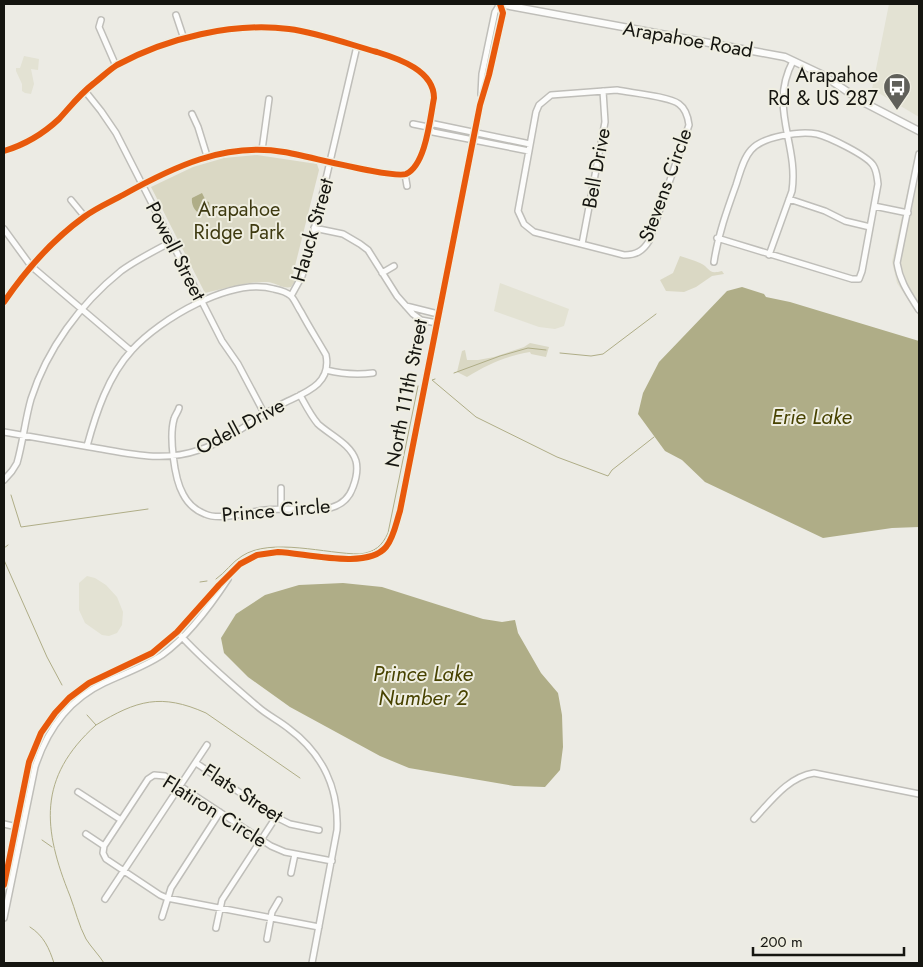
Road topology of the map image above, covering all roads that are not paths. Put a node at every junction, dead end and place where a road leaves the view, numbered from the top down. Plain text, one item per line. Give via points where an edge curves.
1 (499, 4) edge
2 (176, 15) dead end
3 (101, 20) dead end
4 (184, 39) junction
5 (357, 46) junction
6 (792, 61) junction
7 (116, 66) junction
8 (85, 91) junction
9 (603, 91) junction
10 (269, 99) dead end
11 (192, 114) dead end
12 (413, 124) dead end
13 (428, 127) junction
14 (919, 131) edge
15 (474, 133) junction
16 (787, 135) junction
17 (473, 141) junction
18 (530, 144) junction
19 (262, 150) junction
20 (4, 151) edge
21 (528, 152) junction
22 (919, 154) edge
23 (208, 156) junction
24 (331, 162) junction
25 (405, 174) junction
26 (142, 185) junction
27 (407, 186) dead end
28 (789, 199) junction
29 (71, 200) dead end
30 (874, 206) junction
31 (908, 213) junction
32 (84, 216) junction
33 (870, 227) junction
34 (314, 228) junction
35 (4, 229) edge
36 (718, 238) junction
37 (171, 242) junction
38 (582, 244) junction
39 (769, 255) junction
40 (714, 262) dead end
41 (31, 266) junction
42 (394, 266) dead end
43 (382, 274) junction
44 (291, 296) junction
45 (4, 302) edge
46 (202, 302) junction
47 (406, 306) junction
48 (82, 309) junction
49 (919, 310) edge
50 (438, 314) junction
51 (437, 323) junction
52 (131, 351) junction
53 (326, 370) junction
54 (373, 373) dead end
55 (300, 395) junction
56 (179, 408) dead end
57 (264, 413) junction
58 (4, 432) edge
59 (23, 436) junction
60 (87, 446) junction
61 (175, 457) junction
62 (4, 480) edge
63 (281, 488) dead end
64 (282, 509) junction
65 (233, 571) junction
66 (177, 632) junction
67 (182, 637) junction
68 (207, 745) dead end
69 (196, 763) junction
70 (180, 785) junction
71 (78, 792) dead end
72 (919, 794) edge
73 (220, 812) junction
74 (276, 816) junction
75 (754, 819) dead end
76 (121, 820) junction
77 (4, 824) edge
78 (16, 827) junction
79 (22, 828) junction
80 (319, 830) dead end
81 (86, 834) dead end
82 (261, 839) junction
83 (104, 846) junction
84 (296, 854) junction
85 (332, 861) junction
86 (124, 870) junction
87 (292, 873) dead end
88 (4, 885) edge
89 (167, 898) junction
90 (105, 899) dead end
91 (279, 900) dead end
92 (220, 908) junction
93 (4, 918) edge
94 (162, 918) dead end
95 (271, 918) junction
96 (319, 927) junction
97 (216, 928) dead end
98 (267, 939) dead end
99 (312, 963) edge

1 - 6 main road, Arapahoe Road via 756,50
1 - 15 street, North 111th Street via 482,74
2 - 4 street
3 - 7 street via 99,27
4 - 5 street via 220,30 266,28 310,33
4 - 7 street
5 - 13 street via 388,55 427,78 432,84 434,98
5 - 24 street, Hauck Street
6 - 14 main road, Arapahoe Road via 821,74 863,102
6 - 16 street via 782,91
7 - 8 street
8 - 20 street via 47,129
8 - 26 street, Powell Street via 116,133
9 - 18 street, Stevens Circle via 551,95 544,99 536,112
9 - 38 street, Bell Drive via 605,122
9 - 38 street, Stevens Circle via 617,90 673,101 685,110 690,125 649,240 640,252 624,255
10 - 19 street
11 - 23 street
12 - 13 street
13 - 15 street via 434,124
13 - 17 street via 433,132
13 - 25 street via 422,155
15 - 17 street, North 111th Street
15 - 18 street
16 - 28 street via 794,172
16 - 30 street via 817,134 832,139 872,164 878,184
16 - 36 street via 767,140 752,149
17 - 21 street
17 - 50 street, North 111th Street
18 - 21 street, Stevens Circle
19 - 23 street
19 - 24 street
21 - 38 street, Stevens Circle via 518,210 520,217 534,232
22 - 31 street
23 - 26 street
24 - 25 street via 388,174
24 - 34 street, Hauck Street
25 - 27 street
26 - 32 street
26 - 37 street, Powell Street
28 - 33 street
28 - 39 street
29 - 32 street
30 - 31 street
30 - 33 street
31 - 49 street via 897,263 899,276
32 - 41 street
33 - 39 street via 859,279 852,280
34 - 43 street via 350,237 368,250
34 - 44 street, Hauck Street via 302,276
35 - 41 street
36 - 39 street
36 - 40 street
37 - 46 street, Powell Street
37 - 48 street via 122,271
41 - 45 street
41 - 48 street
42 - 43 street
43 - 47 street
44 - 46 street via 261,286 227,292
44 - 53 street via 326,355
46 - 52 street via 167,320
46 - 57 street, Powell Street
47 - 50 street
47 - 51 street via 421,320
48 - 52 street
48 - 59 street via 64,332 39,378
50 - 51 street, North 111th Street
51 - 65 street, North 111th Street via 400,511 385,548 379,554 349,560 268,553 248,559
52 - 60 street via 103,396
53 - 54 street via 343,374
53 - 55 street, Odell Drive via 321,382
55 - 57 street, Odell Drive
55 - 64 street, Prince Circle via 316,422 353,455 356,481 347,498 331,508
56 - 61 street, Prince Circle via 173,427
57 - 61 street, Odell Drive via 219,441
58 - 59 street, Odell Drive
59 - 60 street, Odell Drive
59 - 62 street via 12,471
60 - 61 street, Odell Drive via 146,456
61 - 64 street, Prince Circle via 183,494 206,515 218,517
63 - 64 street
65 - 66 street, North 111th Street
65 - 67 street, North 111th Street
66 - 67 street
66 - 78 street, North 111th Street via 152,653 89,683 55,713 31,756
67 - 79 street, North 111th Street via 150,662 93,689 64,713 51,729 40,752
67 - 85 street via 256,706 304,740 319,758 331,782 336,810 337,830
68 - 69 street
69 - 70 street
69 - 74 street, Flats Street
70 - 73 street, Flatiron Circle
70 - 76 street, Flatiron Circle via 165,776 154,775
70 - 86 street
71 - 76 street
72 - 75 street via 814,773 804,774 780,792
73 - 82 street, Flatiron Circle
73 - 89 street
74 - 80 street, Flats Street via 290,824
74 - 82 street
76 - 83 street, Flatiron Circle
77 - 78 street
78 - 79 street
78 - 88 street, North 111th Street
79 - 93 street, North 111th Street
81 - 83 street
82 - 84 street, Flatiron Circle
82 - 92 street
83 - 86 street via 106,859
84 - 85 street, Flatiron Circle
84 - 87 street
85 - 96 street
86 - 89 street
86 - 90 street
89 - 92 street
89 - 94 street
91 - 95 street
92 - 95 street
92 - 97 street
95 - 96 street
95 - 98 street
96 - 99 street

